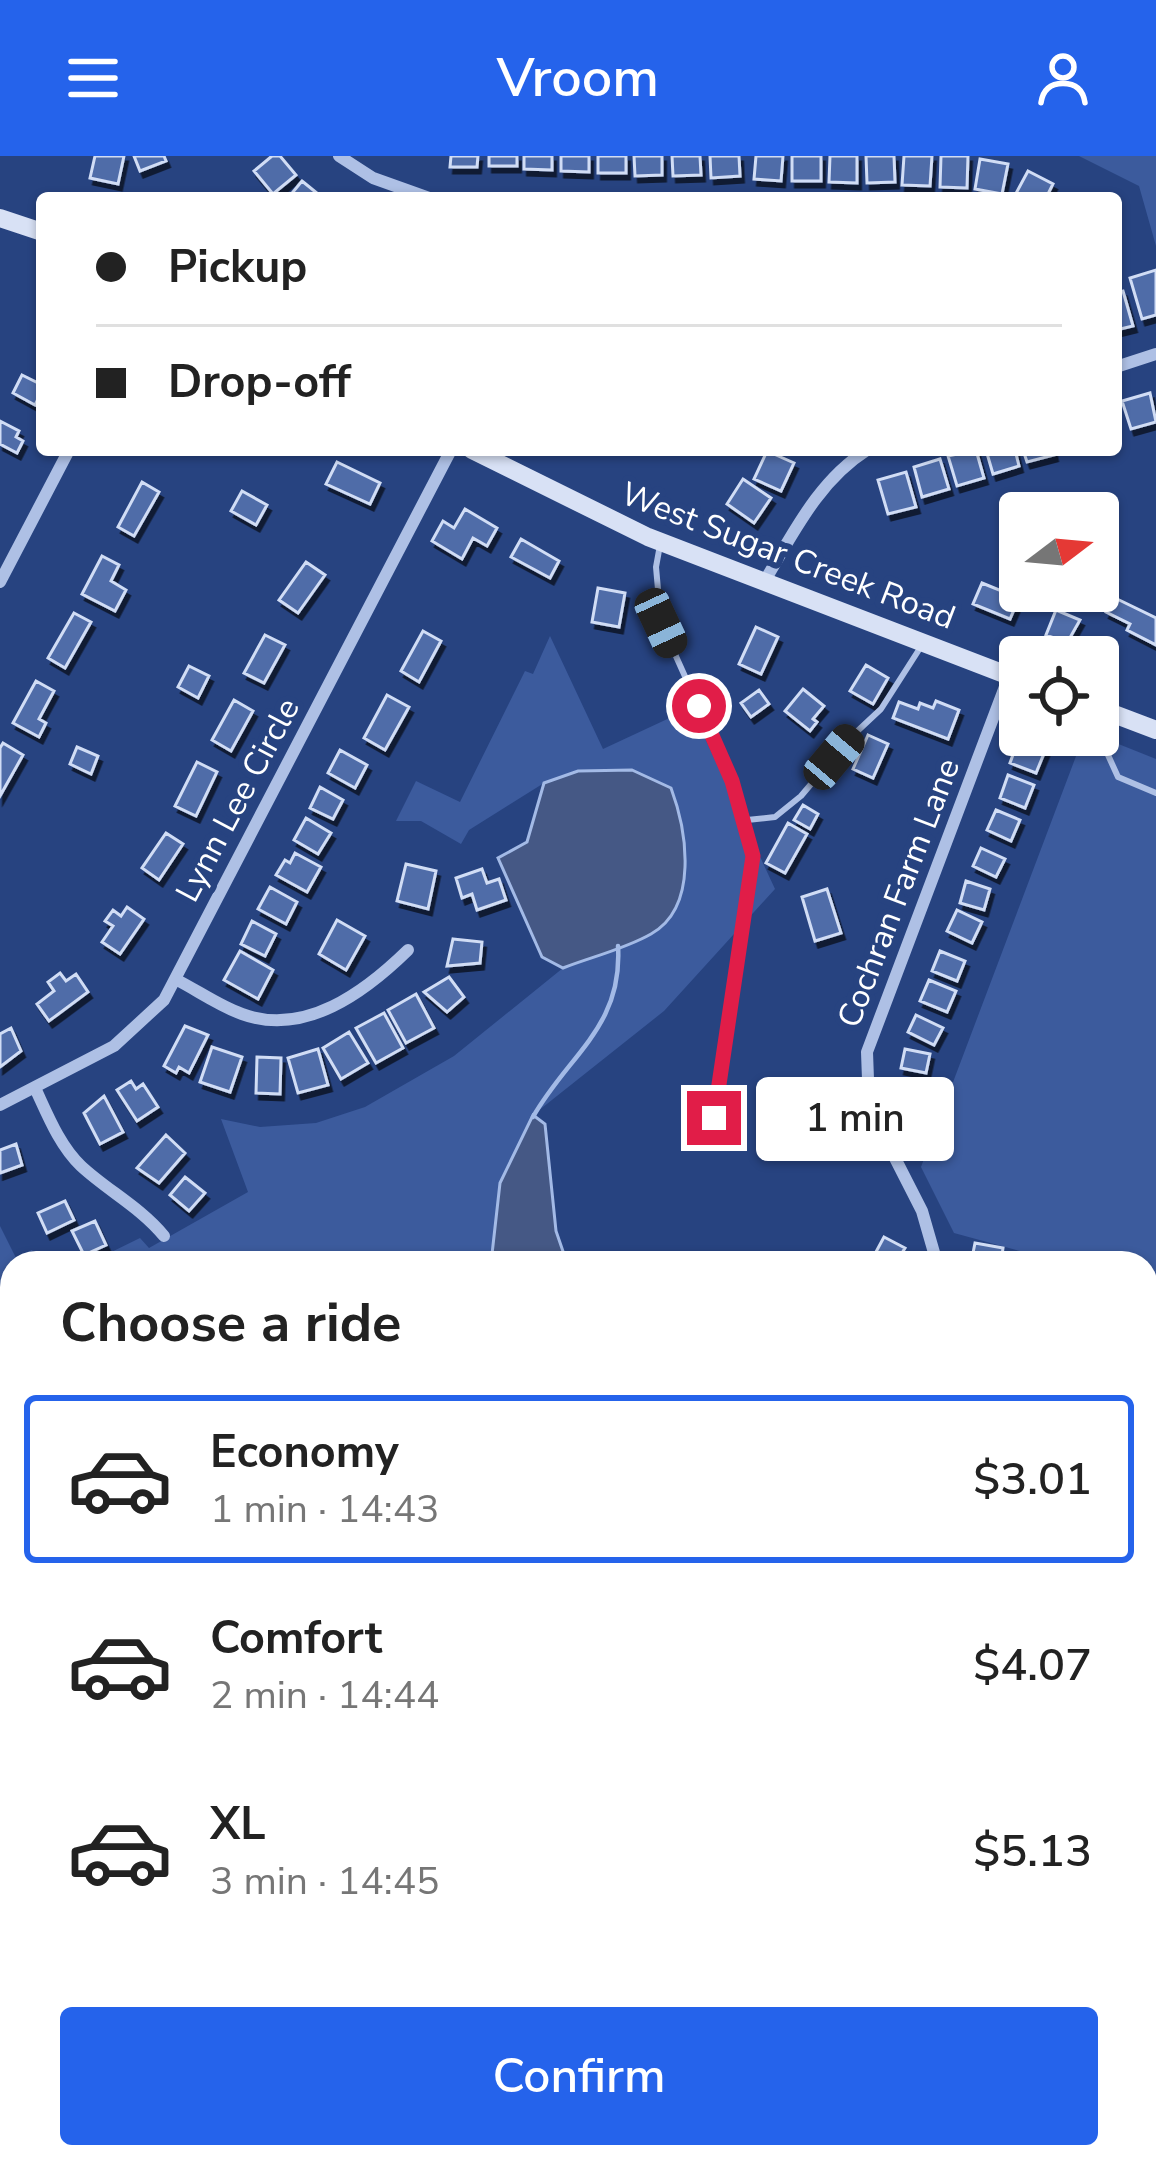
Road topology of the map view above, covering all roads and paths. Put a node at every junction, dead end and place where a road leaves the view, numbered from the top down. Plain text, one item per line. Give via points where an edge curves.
1 (339, 156) edge
2 (359, 161) edge
3 (413, 192) edge
4 (0, 218) edge
5 (36, 230) edge
6 (1156, 354) edge
7 (1122, 365) edge
8 (66, 456) edge
9 (448, 456) edge
10 (484, 456) edge
11 (859, 456) edge
12 (660, 542) junction
13 (0, 582) edge
14 (764, 582) junction
15 (923, 642) junction
16 (999, 672) edge
17 (1119, 715) edge
18 (999, 718) edge
19 (1154, 724) edge
20 (1108, 756) edge
21 (1156, 793) edge
22 (745, 820) junction
23 (408, 950) dead end
24 (175, 979) junction
25 (36, 1090) junction
26 (0, 1105) edge
27 (714, 1118) dead end
28 (164, 1236) dead end
29 (934, 1251) edge

1 - 2 street
2 - 3 street via 373,178
4 - 5 main road
6 - 7 street
8 - 13 street
9 - 24 street, Lynn Lee Circle
10 - 12 main road, West Sugar Creek Road
11 - 14 street via 818,495
12 - 14 main road, West Sugar Creek Road
12 - 22 lane via 661,623
14 - 15 main road, West Sugar Creek Road
15 - 16 main road, West Sugar Creek Road
15 - 22 lane via 881,709 801,796 776,817
17 - 19 main road
18 - 29 street, Cochran Farm Lane via 867,1052 869,1107
20 - 21 lane via 1118,777
22 - 27 lane via 752,873
23 - 24 street via 377,980 310,1018 243,1015
24 - 25 street, Lynn Lee Circle via 164,1000 114,1046
25 - 26 street, Lynn Lee Circle
25 - 28 street via 80,1165

